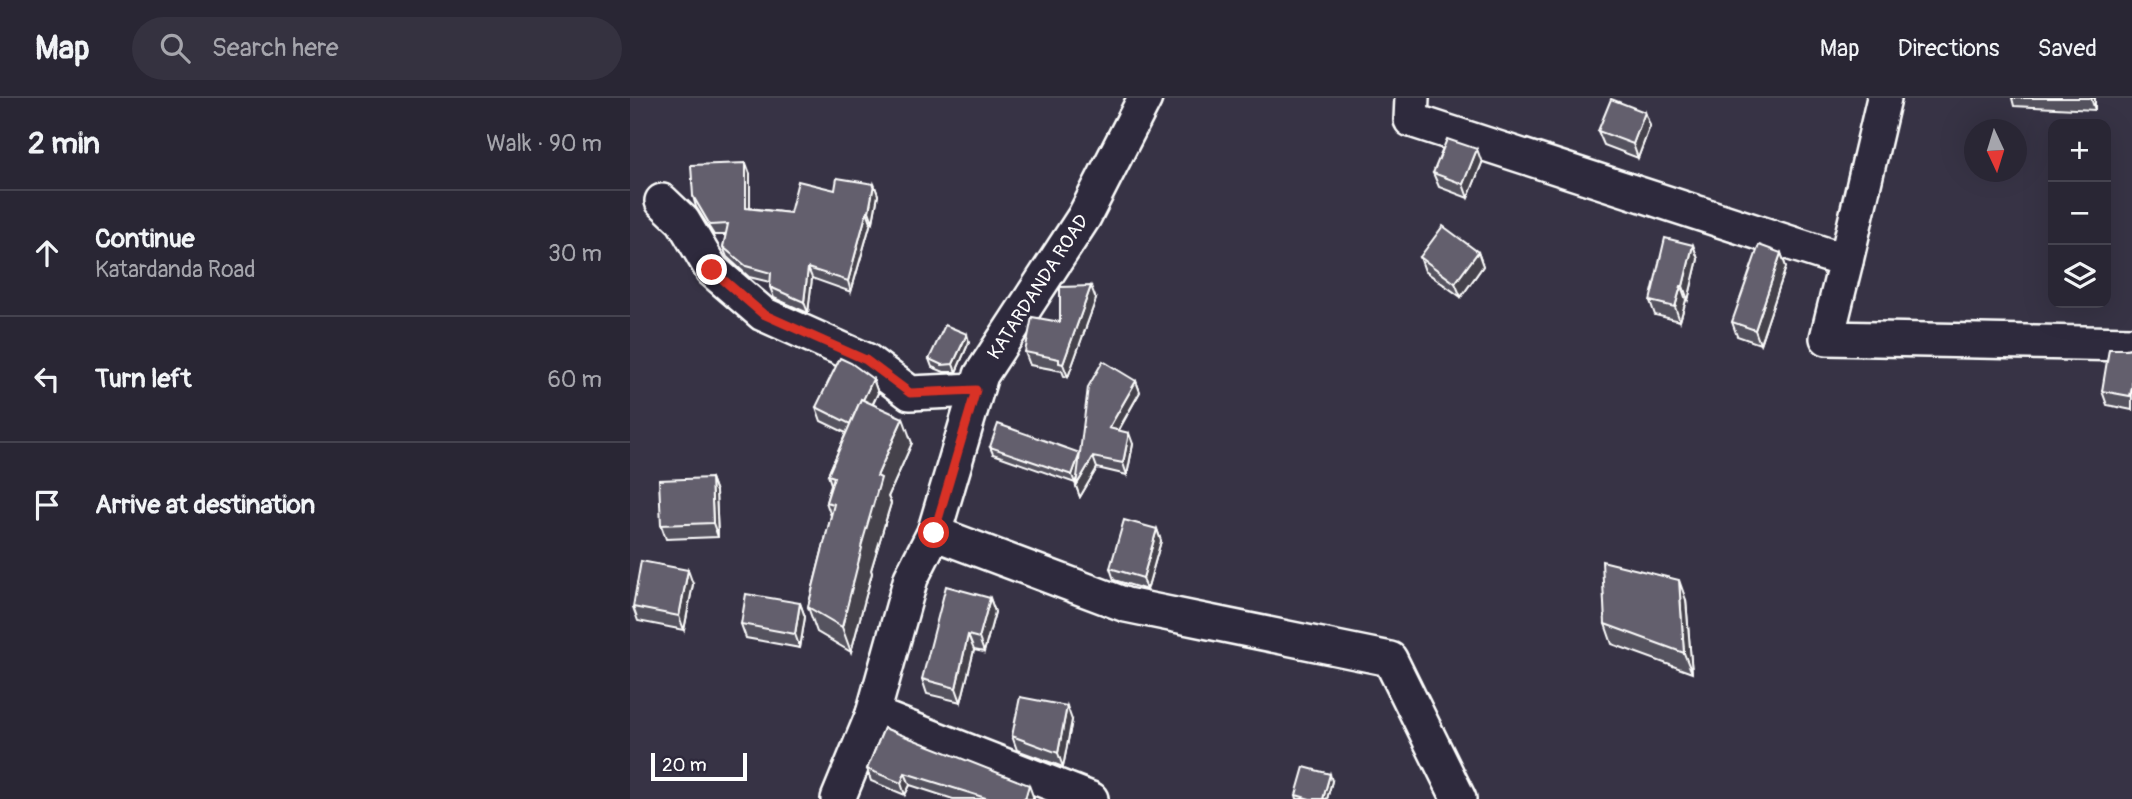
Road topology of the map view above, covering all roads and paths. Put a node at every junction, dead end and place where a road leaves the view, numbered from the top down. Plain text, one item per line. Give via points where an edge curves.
1 (1145, 98) edge
2 (1412, 98) edge
3 (1884, 98) edge
4 (662, 201) dead end
5 (1846, 261) junction
6 (2132, 344) edge
7 (976, 390) junction
8 (934, 533) junction
9 (873, 714) junction
10 (838, 799) edge
11 (1091, 799) edge
12 (1459, 799) edge

1 - 7 street, KATARDANDA ROAD via 1084,217 981,375
2 - 5 street via 1411,120
3 - 5 street
4 - 7 street via 683,221 712,270 763,314 866,360 910,393
5 - 6 street via 1828,338
7 - 8 street, KATARDANDA ROAD
8 - 9 street, KATARDANDA ROAD via 912,578
8 - 12 street via 1126,605 1391,659
9 - 10 street, KATARDANDA ROAD
9 - 11 street

